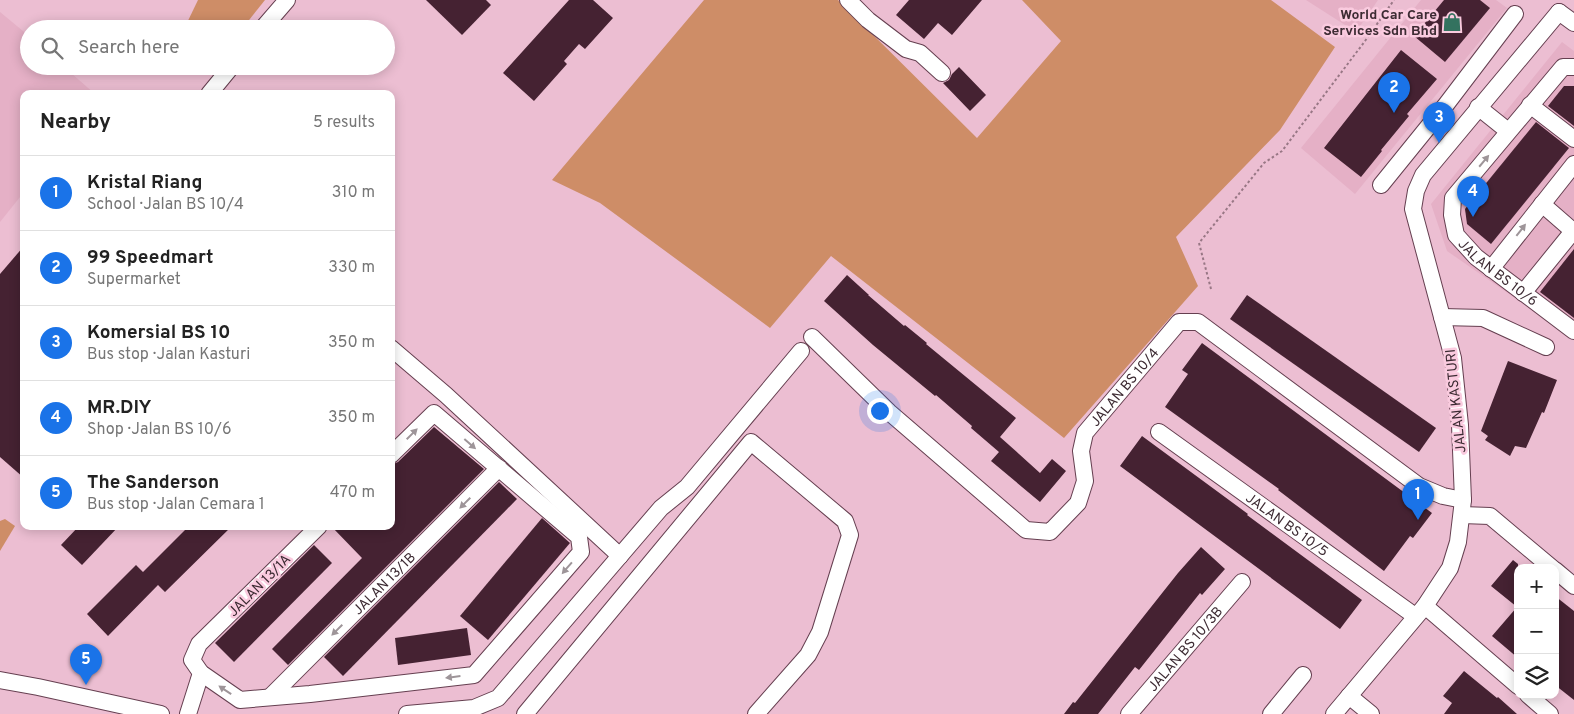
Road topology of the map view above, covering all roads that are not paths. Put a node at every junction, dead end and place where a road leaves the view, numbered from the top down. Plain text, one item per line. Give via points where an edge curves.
1 (287, 0) edge
2 (848, 0) edge
3 (1559, 6) edge
4 (1515, 14) dead end
5 (270, 20) edge
6 (1574, 23) edge
7 (1574, 67) edge
8 (942, 73) dead end
9 (225, 75) edge
10 (212, 90) edge
11 (1530, 105) junction
12 (1445, 106) junction
13 (1478, 107) junction
14 (1467, 122) junction
15 (1508, 132) junction
16 (1574, 139) edge
17 (1574, 164) edge
18 (1381, 184) dead end
19 (1542, 204) junction
20 (1574, 231) edge
21 (1491, 269) junction
22 (1523, 293) junction
23 (1442, 317) junction
24 (1574, 331) edge
25 (812, 338) dead end
26 (1546, 347) dead end
27 (395, 351) edge
28 (801, 351) dead end
29 (1159, 432) dead end
30 (395, 451) edge
31 (499, 468) junction
32 (1463, 508) junction
33 (314, 530) edge
34 (620, 556) junction
35 (1547, 564) edge
36 (1559, 573) edge
37 (1242, 582) dead end
38 (1574, 586) edge
39 (1420, 611) junction
40 (201, 673) junction
41 (1303, 675) dead end
42 (0, 680) edge
43 (1514, 683) edge
44 (270, 697) junction
45 (1533, 699) edge
46 (1345, 707) edge
47 (160, 714) edge
48 (188, 714) edge
49 (407, 714) edge
50 (525, 714) edge
51 (756, 714) edge
52 (1129, 714) edge
53 (1271, 714) edge
54 (1371, 714) edge
55 (1550, 714) edge

1 - 5 street
2 - 8 street via 868,20 906,49 920,53
3 - 6 street
3 - 13 street, JALAN KASTURI
4 - 12 street
7 - 11 street, JALAN BS 10/6 via 1563,68
9 - 10 street
11 - 15 street, JALAN BS 10/6
11 - 16 street
12 - 14 street
12 - 18 street
13 - 14 street, JALAN KASTURI
13 - 15 street
14 - 23 street, JALAN KASTURI via 1422,175 1413,209
21 -> 15 street, JALAN BS 10/6 via 1456,235 1453,198
17 - 19 street
19 - 20 street
21 -> 19 street
20 - 22 street
21 - 22 street, JALAN BS 10/6
22 - 24 street, JALAN BS 10/6
23 - 26 street via 1483,318
23 - 32 street, JALAN KASTURI via 1453,358 1460,425
25 - 32 street, JALAN BS 10/4 via 889,412 1026,530 1050,532 1078,503 1086,481 1081,451 1085,433 1179,322 1198,322 1419,486
27 - 34 street
28 - 34 street via 687,487 661,508
29 - 39 street, JALAN BS 10/5
30 -> 31 street via 432,414 436,414
31 -> 44 street, JALAN 13/1B
31 -> 44 street via 579,537 581,552 474,675
32 - 35 street via 1490,516
32 - 39 street, JALAN KASTURI via 1450,568
33 - 40 street, JALAN 13/1A via 199,644 192,660
34 - 49 street via 498,698 474,708
36 - 38 street
37 - 52 street, JALAN BS 10/3B
39 - 43 street, JALAN BS 10/5
39 - 46 street, JALAN KASTURI
44 -> 40 street via 240,700
40 - 48 street
41 - 53 street
42 - 47 street
45 - 55 street
46 - 54 street
50 - 51 street via 752,442 845,521 850,535 820,632 808,655

